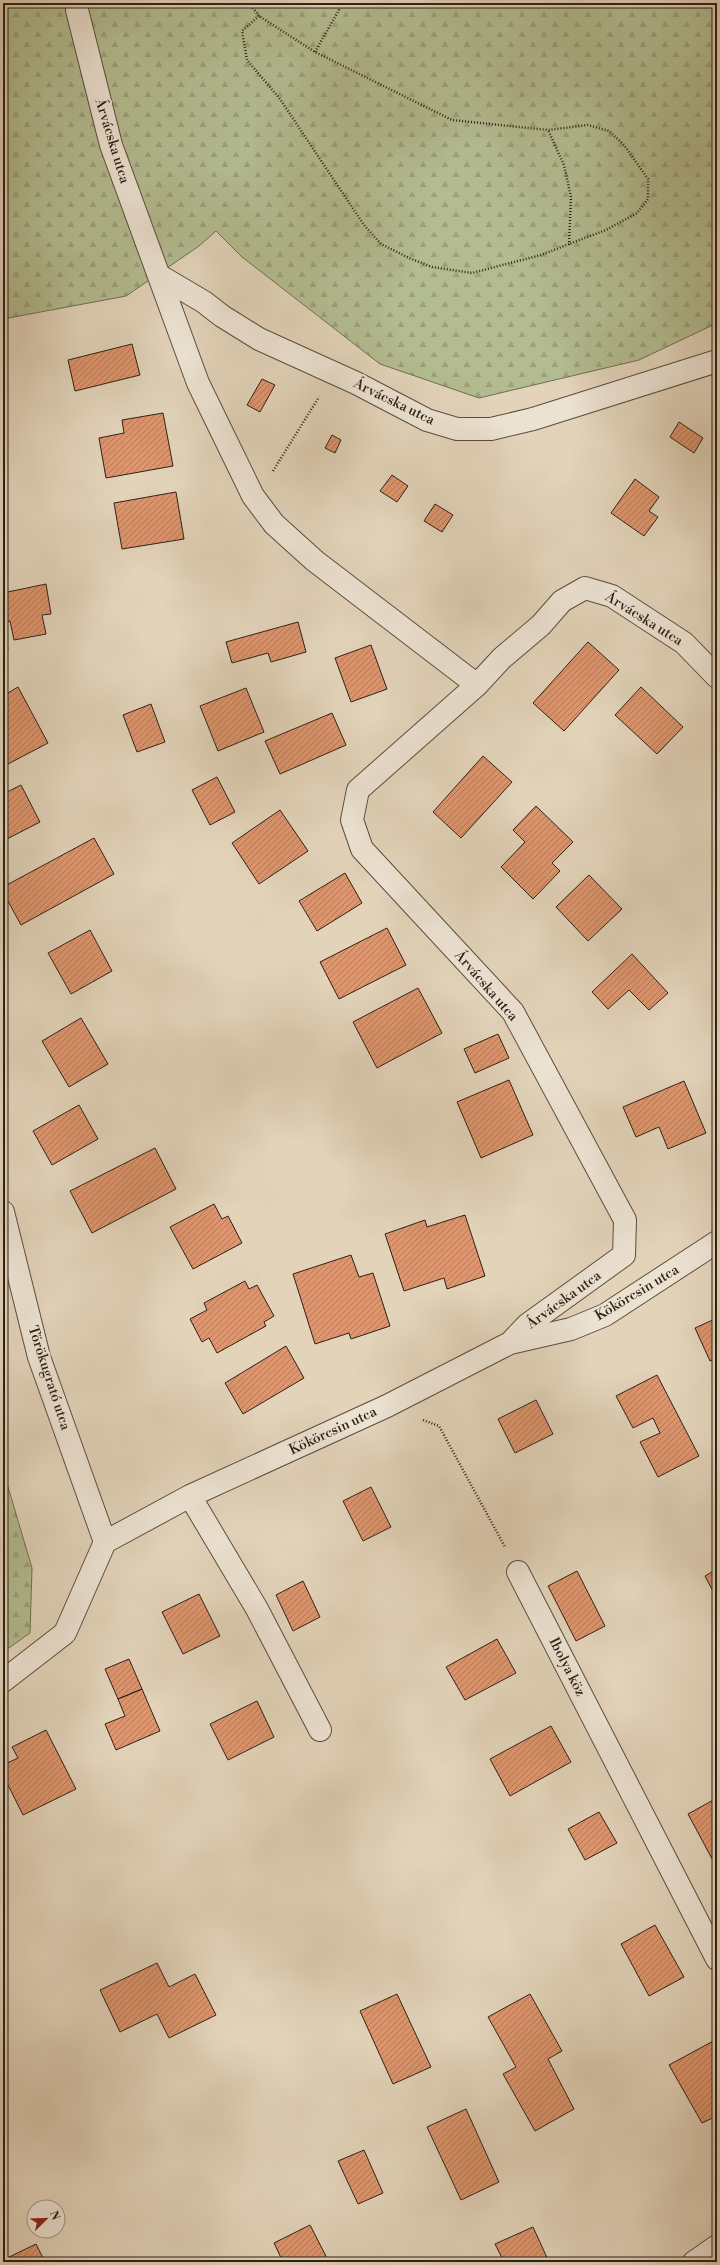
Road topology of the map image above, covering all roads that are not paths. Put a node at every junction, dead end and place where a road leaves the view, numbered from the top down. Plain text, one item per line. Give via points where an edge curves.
1 (77, 3) edge
2 (160, 276) junction
3 (717, 361) edge
4 (717, 677) edge
5 (476, 685) junction
6 (3, 1212) edge
7 (717, 1242) edge
8 (510, 1343) junction
9 (190, 1496) junction
10 (105, 1542) junction
11 (518, 1572) road end
12 (3, 1681) edge
13 (320, 1730) dead end
14 (717, 1959) edge
15 (717, 2246) edge
16 (694, 2262) edge

1 - 2 street, Árvácska utca via 76,10 111,145
2 - 3 street, Árvácska utca via 259,339 427,420 457,429 491,429 533,419
2 - 5 street, Árvácska utca via 198,383 253,496 274,524 315,561
4 - 5 street, Árvácska utca via 684,644 612,596 585,588 562,601 541,625 502,658
5 - 8 street, Árvácska utca via 358,790 352,820 362,849 513,1012 625,1220 624,1255 528,1325
6 - 10 street, Törökugrató utca via 39,1356
7 - 8 street, Kökörcsin utca via 605,1315 571,1329
8 - 9 street, Kökörcsin utca via 387,1406
9 - 10 street, Kökörcsin utca
9 - 13 street via 257,1609
10 - 12 street via 65,1633
11 - 14 street, Ibolya köz
15 - 16 street

